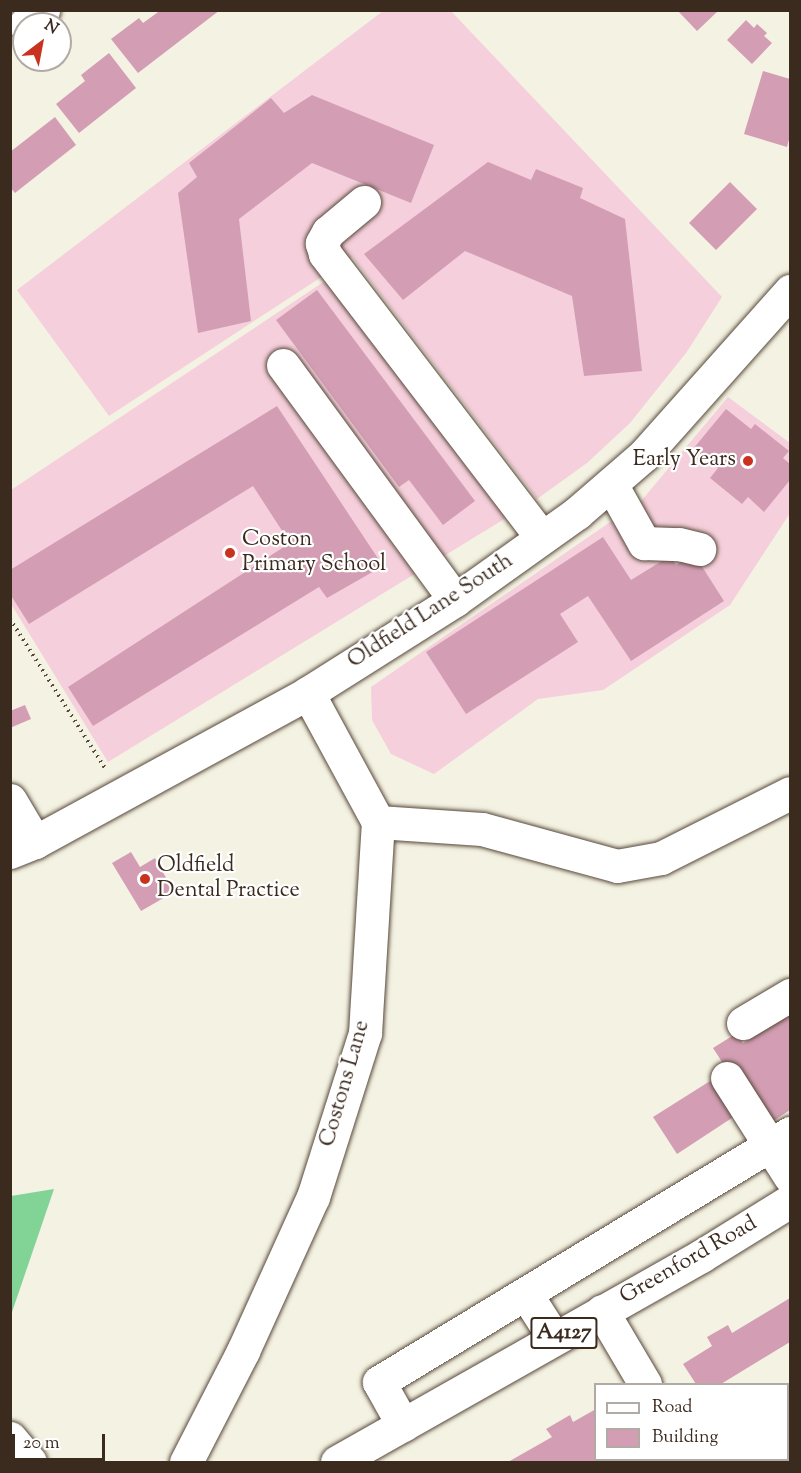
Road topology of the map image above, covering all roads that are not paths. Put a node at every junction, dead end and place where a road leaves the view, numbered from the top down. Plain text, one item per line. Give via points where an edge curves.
1 (364, 202) dead end
2 (790, 291) edge
3 (284, 364) dead end
4 (611, 484) junction
5 (542, 538) junction
6 (699, 549) dead end
7 (455, 600) junction
8 (309, 693) junction
9 (790, 793) edge
10 (10, 800) edge
11 (378, 822) junction
12 (23, 847) edge
13 (790, 995) edge
14 (743, 1023) dead end
15 (727, 1078) dead end
16 (780, 1139) edge
17 (790, 1177) edge
18 (790, 1201) edge
19 (526, 1294) junction
20 (602, 1311) junction
21 (554, 1338) junction
22 (644, 1383) edge
23 (403, 1425) junction
24 (10, 1438) edge
25 (30, 1462) edge
26 (186, 1462) edge
27 (338, 1462) edge

1 - 5 street via 328,232 322,243 325,254
2 - 4 street, Oldfield Lane South via 644,455
3 - 7 street
4 - 5 street, Oldfield Lane South
4 - 6 street via 644,543
5 - 7 street, Oldfield Lane South
7 - 8 street, Oldfield Lane South
8 - 11 street
8 - 12 street, Oldfield Lane South
9 - 11 street via 661,858 616,866 482,829
10 - 12 street
11 - 26 street, Costons Lane via 365,1033 313,1197 243,1351
13 - 14 street
15 - 16 street
16 - 17 street
16 - 19 street
18 - 20 street, Greenford Road / A4127
19 - 21 street
19 - 23 street via 379,1382
20 - 21 street, Greenford Road / A4127
20 - 22 street
21 - 23 street, Greenford Road / A4127
23 - 27 street, Greenford Road / A4127
24 - 25 street

